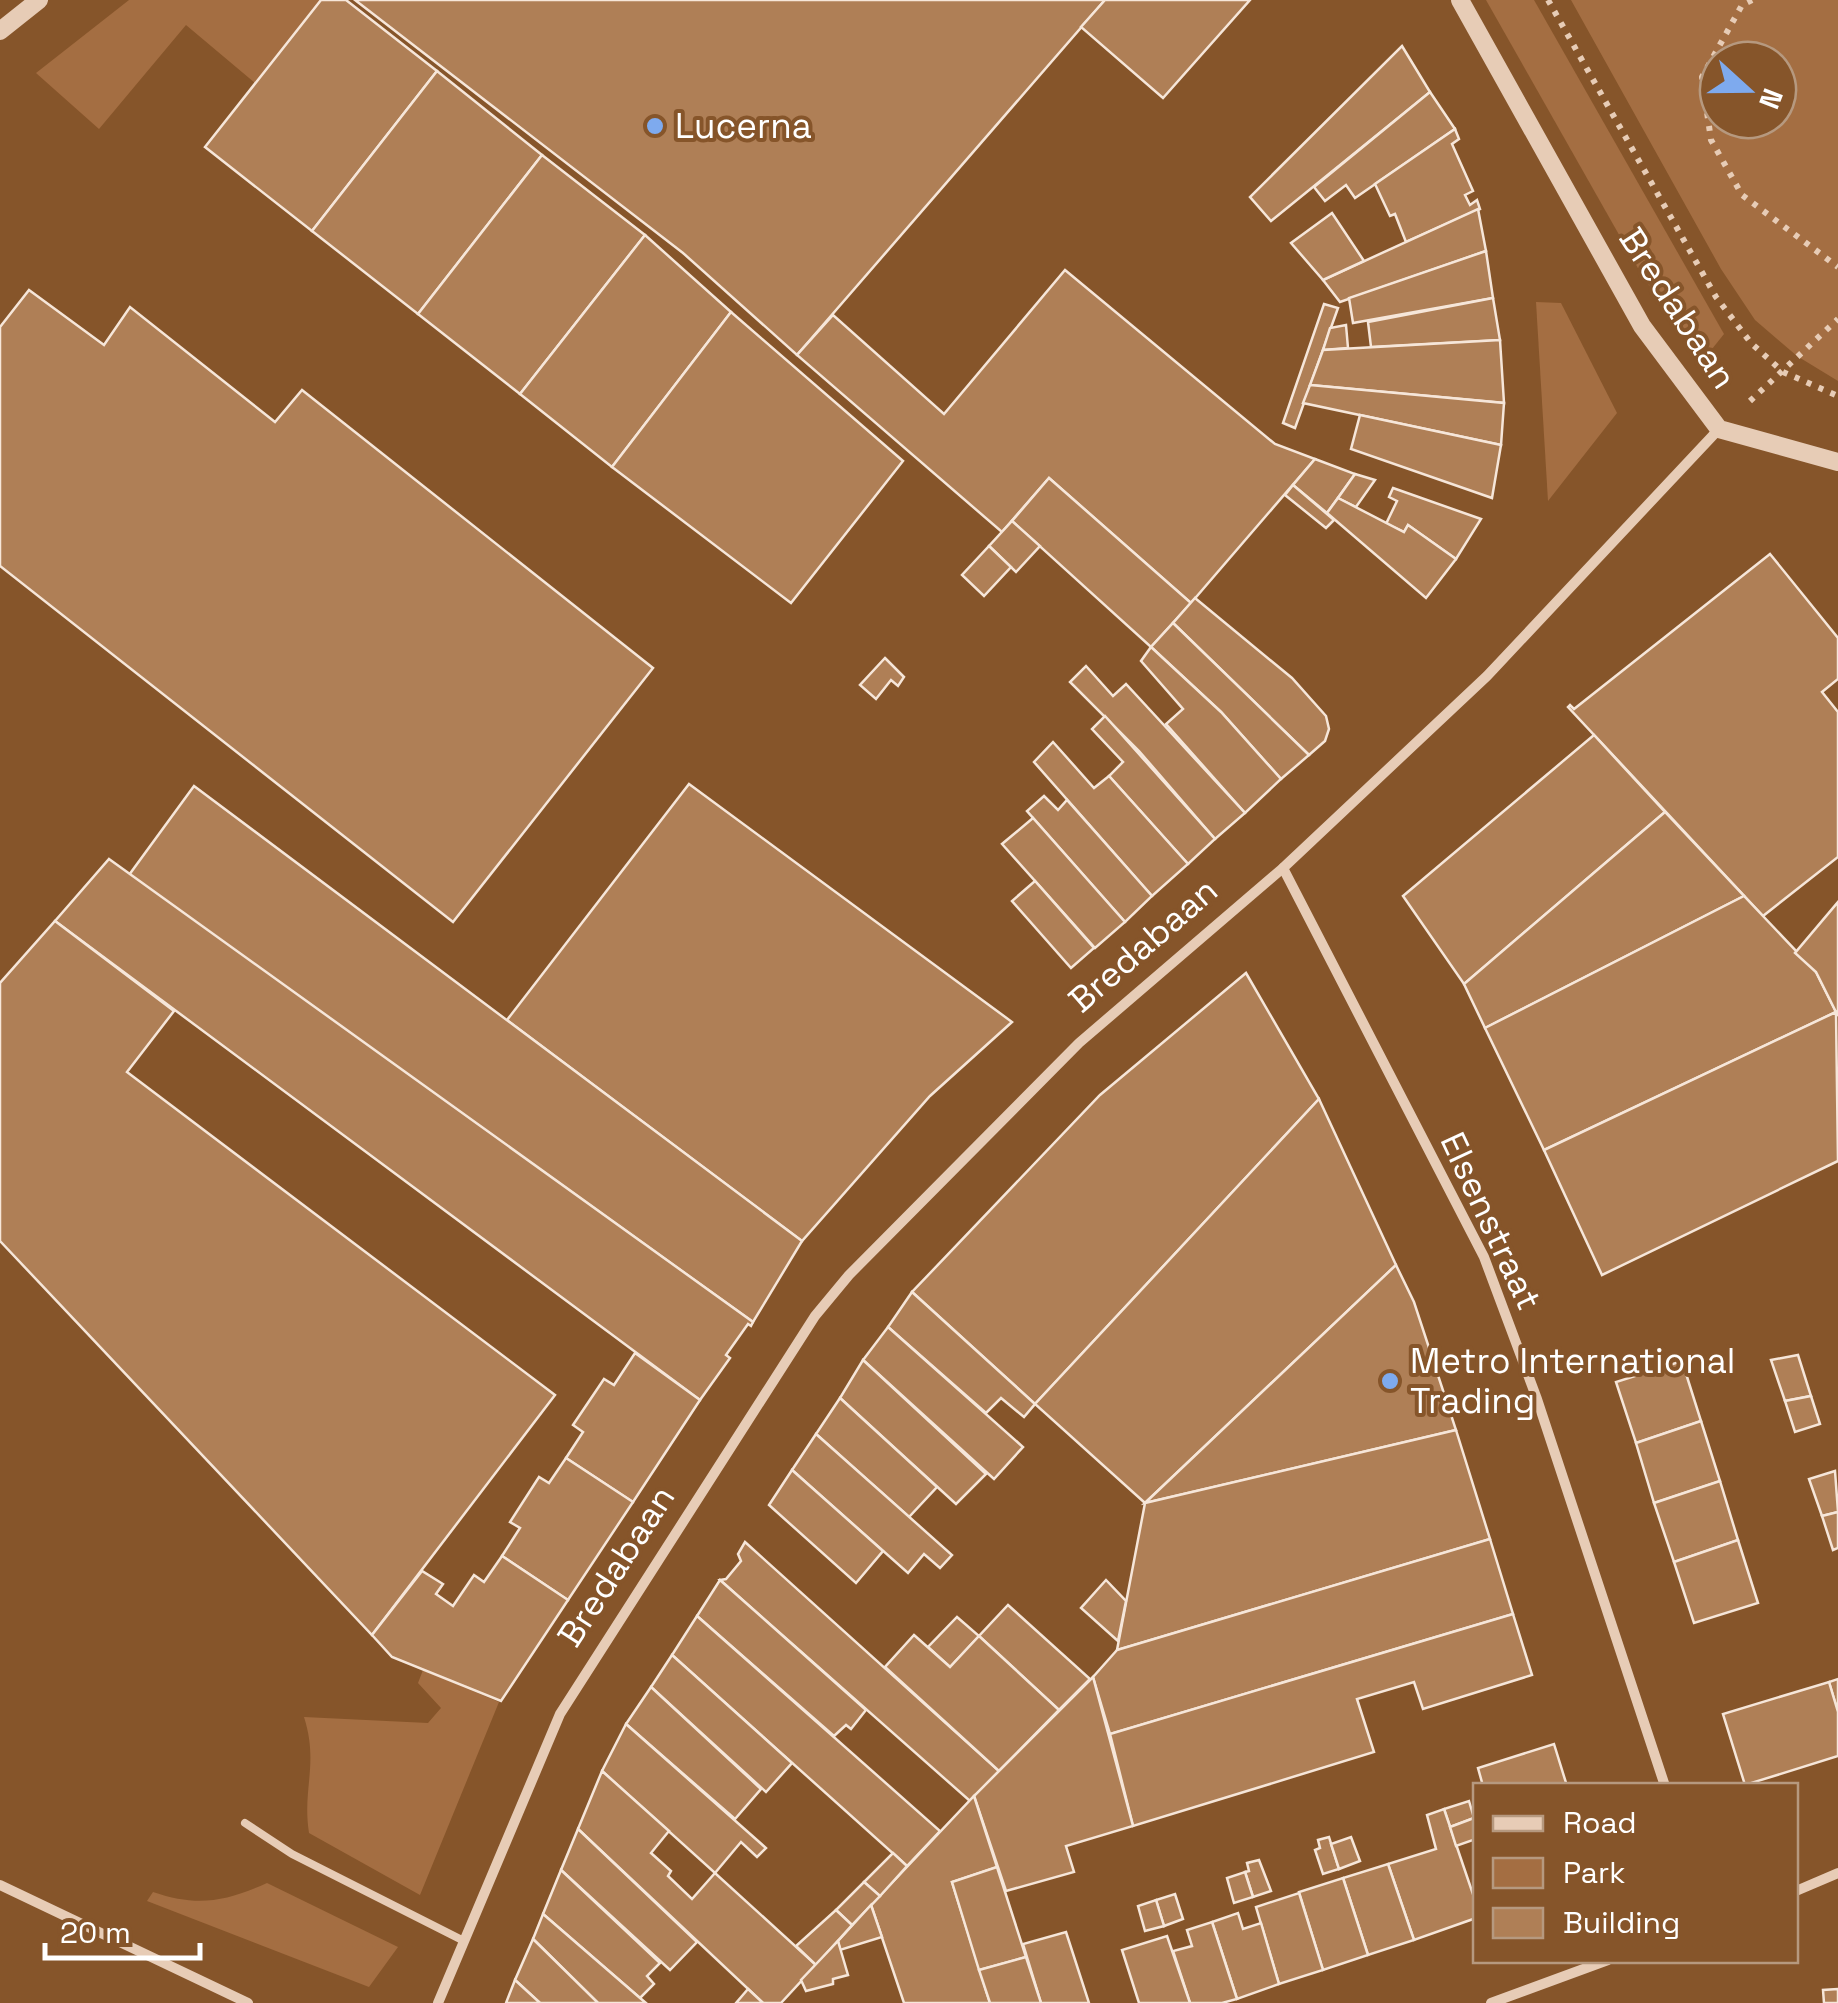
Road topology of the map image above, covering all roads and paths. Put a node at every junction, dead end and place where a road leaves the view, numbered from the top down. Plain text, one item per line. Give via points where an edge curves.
1 (39, 0) edge
2 (1460, 0) edge
3 (1548, 0) edge
4 (1752, 0) edge
5 (0, 31) edge
6 (1838, 267) edge
7 (1838, 320) edge
8 (1782, 372) junction
9 (1838, 396) edge
10 (1719, 429) junction
11 (1838, 462) edge
12 (1283, 868) junction
13 (1664, 1783) edge
14 (245, 1822) dead end
15 (1837, 1875) edge
16 (0, 1885) edge
17 (1798, 1890) edge
18 (464, 1941) junction
19 (1600, 1963) edge
20 (248, 2003) edge
21 (438, 2003) edge
22 (1491, 2003) edge

1 - 5 street
2 - 10 street, Bredabaan via 1642,326
3 - 8 path via 1716,297
4 - 6 path via 1742,5 1702,77 1711,140 1742,195
7 - 8 path
8 - 9 path
8 - 10 path
10 - 11 street
10 - 12 street, Bredabaan via 1487,676
12 - 13 street, Elsenstraat via 1484,1257
12 - 18 street, Bredabaan via 1079,1043 815,1316 560,1714
14 - 18 lane via 292,1854
15 - 17 street
16 - 20 street
18 - 21 street, Bredabaan
19 - 22 street

